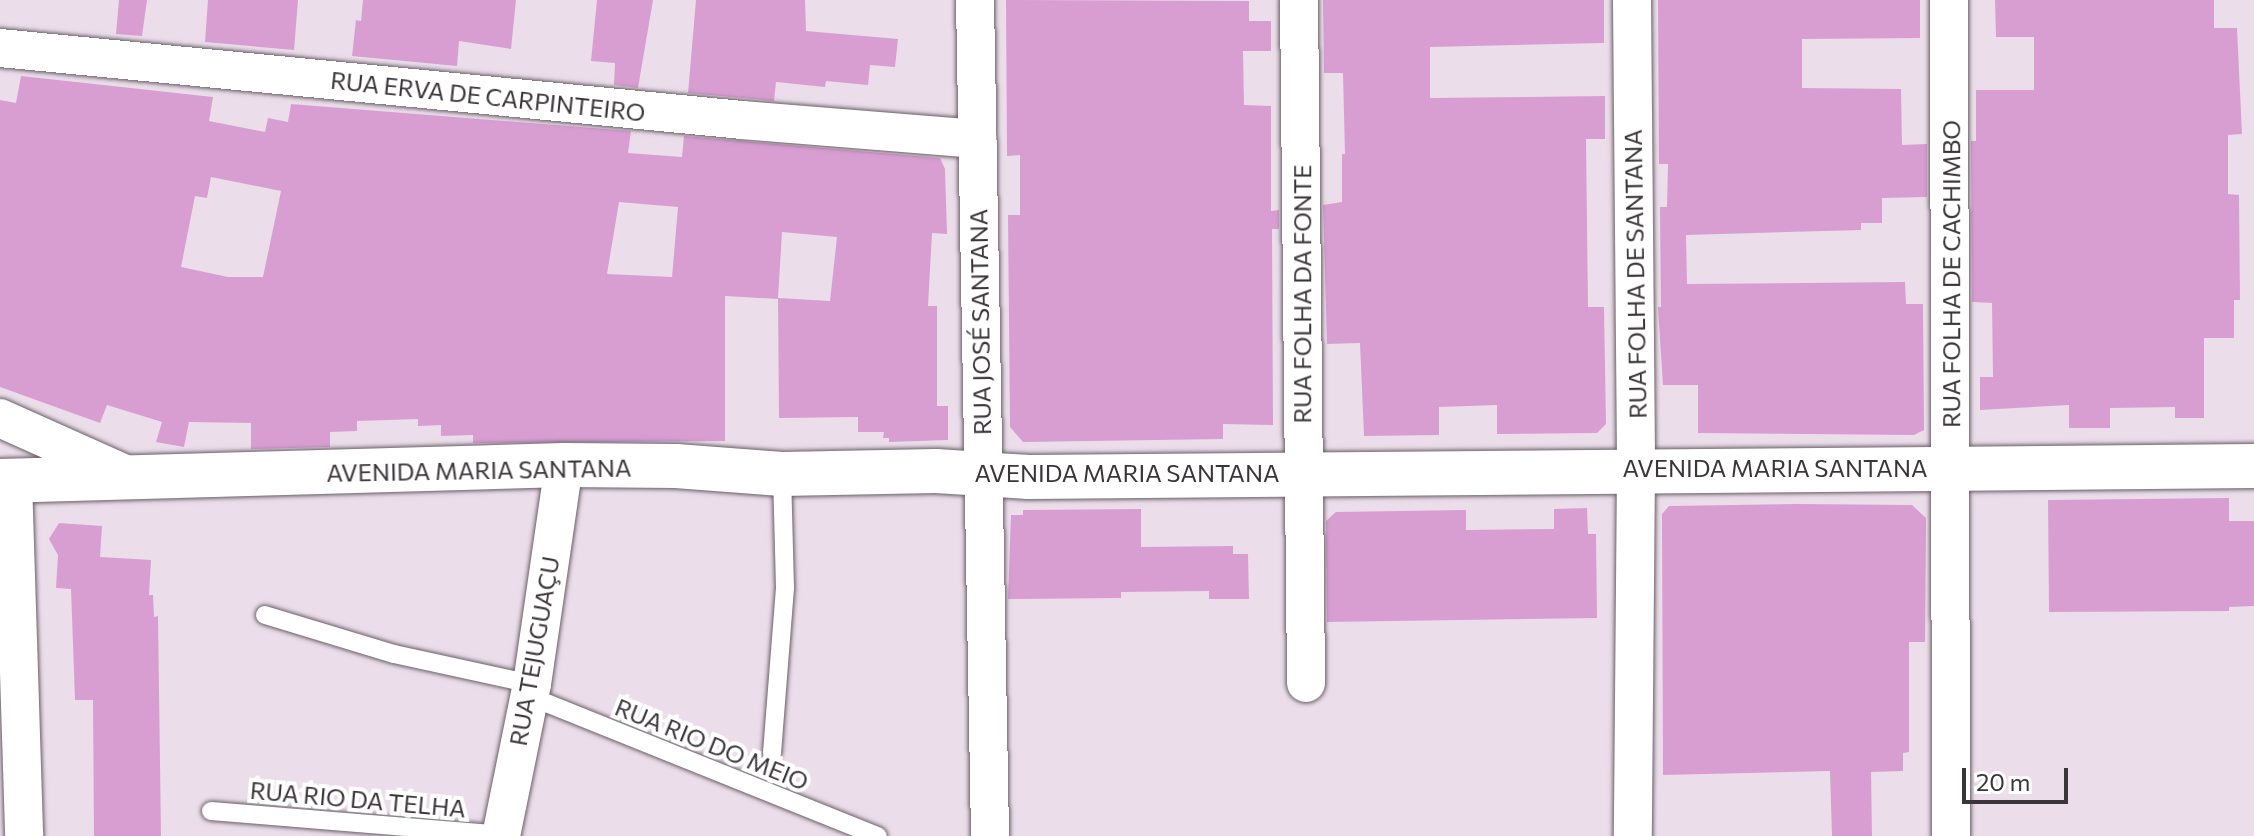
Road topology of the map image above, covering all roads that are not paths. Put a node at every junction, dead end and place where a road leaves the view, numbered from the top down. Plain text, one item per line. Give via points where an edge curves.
1 (975, 0) edge
2 (1299, 0) edge
3 (1632, 0) edge
4 (1949, 0) edge
5 (0, 48) edge
6 (977, 139) junction
7 (0, 418) edge
8 (564, 465) junction
9 (2254, 466) edge
10 (1952, 467) junction
11 (1636, 469) junction
12 (1304, 472) junction
13 (782, 474) junction
14 (982, 474) junction
15 (134, 478) junction
16 (6, 481) edge
17 (265, 615) dead end
18 (1306, 683) dead end
19 (530, 690) junction
20 (772, 753) dead end
21 (12, 795) edge
22 (211, 811) dead end
23 (501, 835) edge
24 (24, 836) edge
25 (878, 836) edge
26 (990, 836) edge
27 (1633, 836) edge
28 (1951, 836) edge

1 - 6 street, RUA JOSÉ SANTANA
2 - 12 street, RUA FOLHA DA FONTE
3 - 11 street, RUA FOLHA DE SANTANA
4 - 10 street, RUA FOLHA DE CACHIMBO
5 - 6 street, RUA ERVA DE CARPINTEIRO
6 - 14 street, RUA JOSÉ SANTANA
7 - 15 street
8 - 13 street, AVENIDA MARIA SANTANA
8 - 15 street, AVENIDA MARIA SANTANA
8 - 19 street, RUA TEJUGUAÇU
9 - 10 street, AVENIDA MARIA SANTANA
10 - 11 street, AVENIDA MARIA SANTANA
10 - 28 street, RUA FOLHA DE CACHIMBO
11 - 12 street, AVENIDA MARIA SANTANA
11 - 27 street, RUA FOLHA DE SANTANA
12 - 14 street, AVENIDA MARIA SANTANA
12 - 18 street, RUA FOLHA DA FONTE
13 - 14 street, AVENIDA MARIA SANTANA
13 - 20 lane via 785,588
14 - 26 street, RUA JOSÉ SANTANA
15 - 16 street, AVENIDA MARIA SANTANA
16 - 21 street
17 - 19 lane
19 - 23 street, RUA TEJUGUAÇU
19 - 25 lane, RUA RIO DO MEIO
21 - 24 street
22 - 23 lane, RUA RIO DA TELHA

